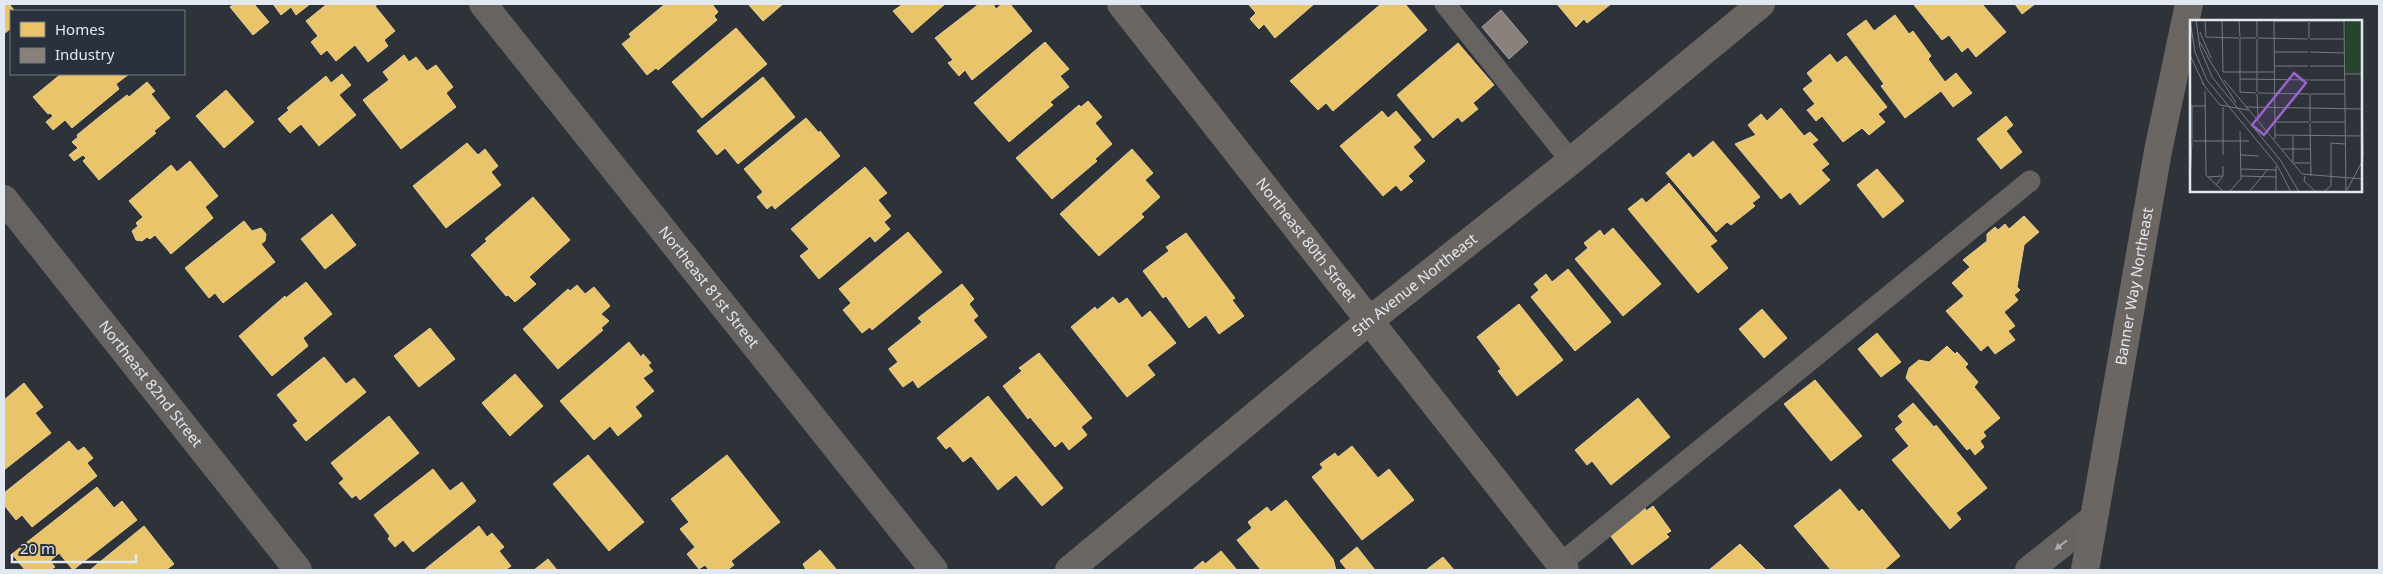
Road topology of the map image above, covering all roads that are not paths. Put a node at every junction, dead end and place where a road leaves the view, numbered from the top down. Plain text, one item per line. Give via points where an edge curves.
1 (483, 4) edge
2 (1121, 4) edge
3 (1445, 4) edge
4 (1762, 4) edge
5 (2189, 4) edge
6 (1571, 161) junction
7 (2030, 181) dead end
8 (4, 199) edge
9 (1370, 320) junction
10 (2093, 519) junction
11 (1563, 567) edge
12 (298, 570) edge
13 (934, 570) edge
14 (1069, 570) edge
15 (2028, 570) edge
16 (2085, 570) edge

1 - 13 street, Northeast 81st Street
2 - 9 main road, Northeast 80th Street
3 - 6 lane
4 - 6 main road, 5th Avenue Northeast
5 - 10 main road, Banner Way Northeast via 2158,151
6 - 9 main road, 5th Avenue Northeast
7 - 11 lane
8 - 12 street, Northeast 82nd Street
9 - 11 main road, Northeast 80th Street
9 - 14 main road, 5th Avenue Northeast
10 -> 15 street
10 - 16 main road, Banner Way Northeast

